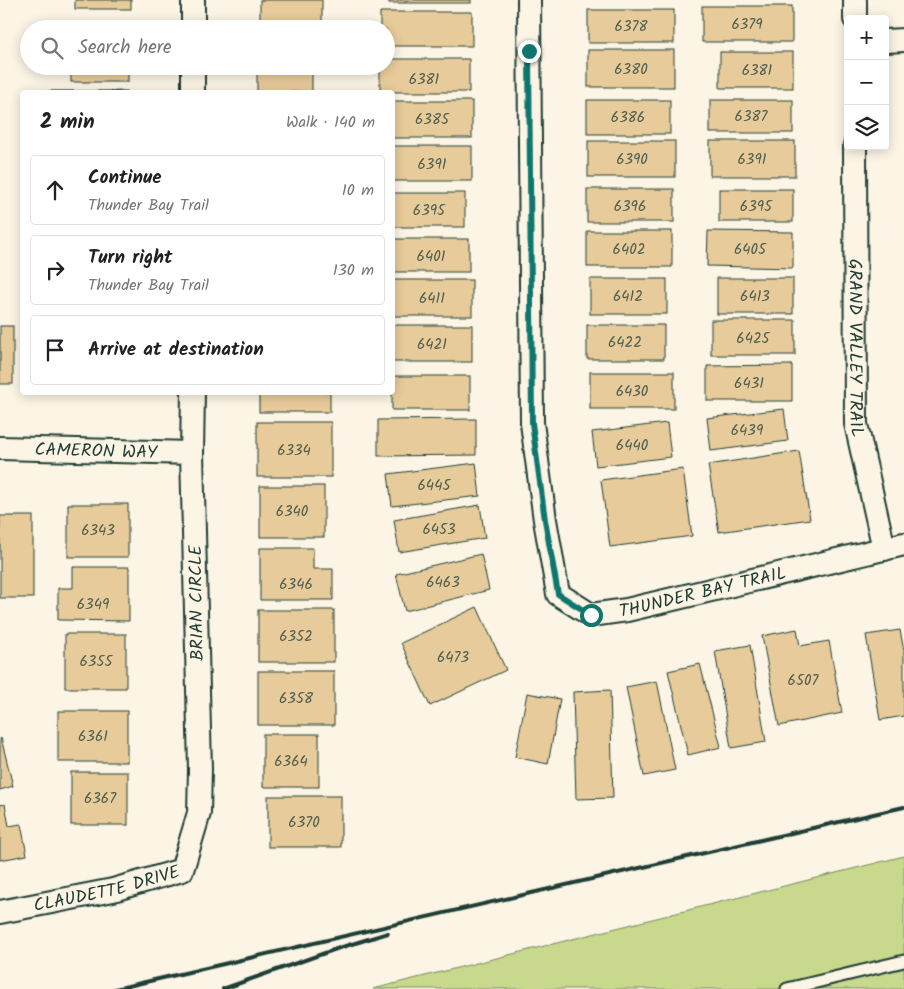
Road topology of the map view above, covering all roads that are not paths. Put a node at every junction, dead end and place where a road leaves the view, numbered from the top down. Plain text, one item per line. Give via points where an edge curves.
1 (193, 0) edge
2 (529, 0) edge
3 (855, 0) edge
4 (855, 15) edge
5 (193, 20) edge
6 (904, 40) edge
7 (889, 42) edge
8 (193, 75) edge
9 (193, 90) edge
10 (855, 150) edge
11 (192, 395) edge
12 (0, 448) edge
13 (192, 453) junction
14 (894, 547) edge
15 (199, 813) joint
16 (0, 912) edge
17 (904, 961) edge
18 (787, 989) edge

1 - 5 street
2 - 14 street, THUNDER BAY TRAIL via 532,423 558,594 591,615 627,610
3 - 4 street
6 - 7 street
8 - 9 street
10 - 14 street, GRAND VALLEY TRAIL via 856,424
11 - 13 street, BRIAN CIRCLE
12 - 13 street, CAMERON WAY
13 - 15 street, BRIAN CIRCLE
15 - 16 street, CLAUDETTE DRIVE via 182,870 113,890
17 - 18 lane

